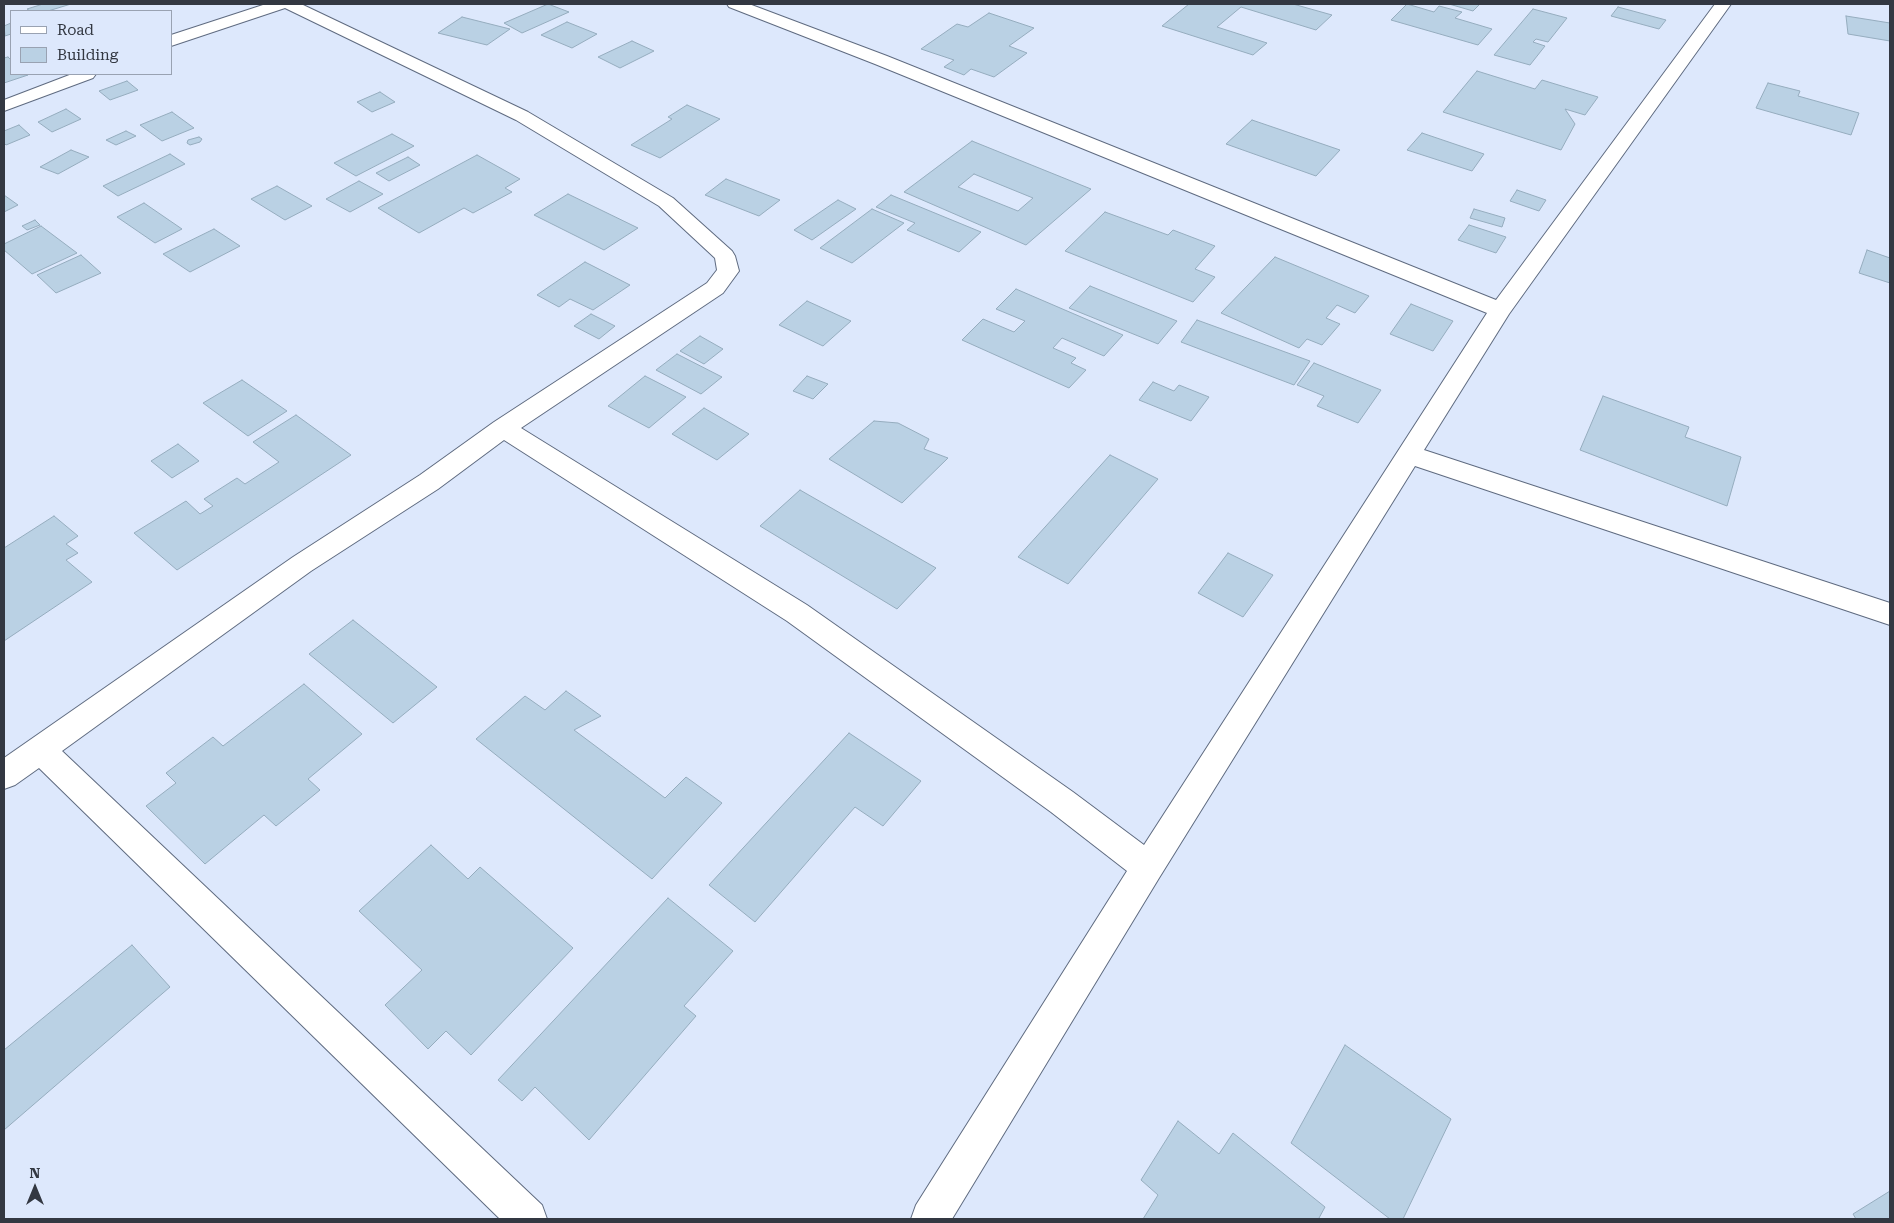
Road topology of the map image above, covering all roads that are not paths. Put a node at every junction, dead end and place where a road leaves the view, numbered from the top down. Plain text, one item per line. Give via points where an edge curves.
1 (281, 4) edge
2 (289, 4) edge
3 (735, 4) edge
4 (1723, 4) edge
5 (172, 41) edge
6 (84, 75) edge
7 (4, 106) edge
8 (1500, 310) junction
9 (502, 428) junction
10 (1410, 455) junction
11 (1890, 614) edge
12 (40, 748) junction
13 (4, 775) edge
14 (1148, 867) junction
15 (528, 1219) edge
16 (930, 1219) edge

1 - 5 street
2 - 9 street via 522,116 666,202 725,256 728,271 715,288
3 - 8 street
4 - 8 street
6 - 7 street
8 - 10 street
9 - 12 street via 429,482 302,564
9 - 14 street via 797,613
10 - 11 street
10 - 14 street
12 - 13 street
12 - 15 street
14 - 16 street

